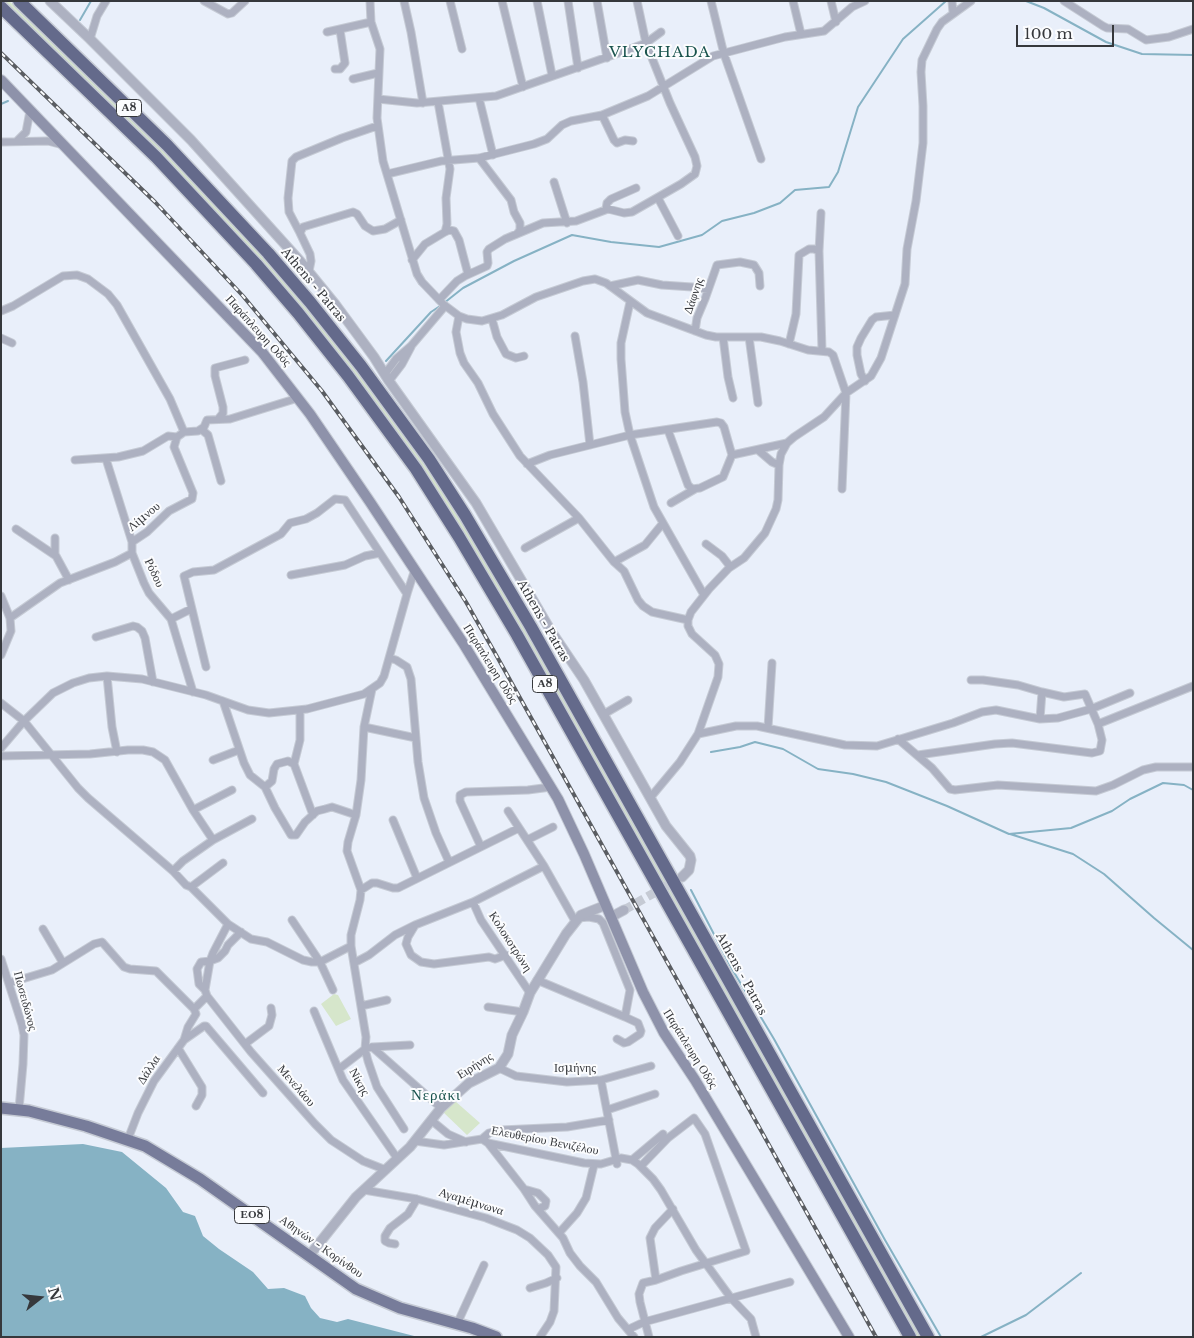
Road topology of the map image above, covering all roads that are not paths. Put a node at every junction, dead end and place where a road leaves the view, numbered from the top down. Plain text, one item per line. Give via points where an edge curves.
1 (19, 1) edge
2 (50, 1) edge
3 (106, 1) edge
4 (204, 1) edge
5 (245, 1) edge
6 (370, 1) edge
7 (404, 1) edge
8 (502, 1) edge
9 (537, 1) edge
10 (568, 1) edge
11 (597, 1) edge
12 (637, 1) edge
13 (711, 1) edge
14 (793, 1) edge
15 (831, 1) edge
16 (865, 1) edge
17 (952, 1) edge
18 (971, 1) edge
19 (1064, 1) edge
20 (451, 2) edge
21 (1, 6) edge
22 (953, 13) junction
23 (370, 22) junction
24 (836, 22) junction
25 (340, 30) junction
26 (1193, 30) edge
27 (327, 32) dead end
28 (661, 32) dead end
29 (801, 34) junction
30 (90, 39) junction
31 (646, 42) junction
32 (462, 49) dead end
33 (724, 54) junction
34 (606, 58) junction
35 (578, 68) junction
36 (335, 69) dead end
37 (378, 73) junction
38 (552, 75) junction
39 (353, 79) dead end
40 (1, 80) edge
41 (663, 86) junction
42 (523, 87) junction
43 (479, 98) junction
44 (378, 99) junction
45 (438, 102) junction
46 (423, 103) junction
47 (30, 111) junction
48 (602, 115) junction
49 (377, 126) junction
50 (633, 141) dead end
51 (1, 142) edge
52 (16, 142) junction
53 (62, 145) junction
54 (493, 155) junction
55 (479, 158) junction
56 (762, 159) dead end
57 (449, 161) junction
58 (387, 174) junction
59 (554, 182) dead end
60 (636, 188) dead end
61 (658, 198) junction
62 (606, 209) junction
63 (821, 213) dead end
64 (401, 220) junction
65 (567, 222) junction
66 (445, 232) junction
67 (300, 233) junction
68 (517, 234) junction
69 (678, 236) dead end
70 (819, 251) junction
71 (412, 260) junction
72 (309, 271) junction
73 (468, 274) junction
74 (610, 286) junction
75 (760, 286) dead end
76 (708, 289) junction
77 (440, 300) junction
78 (630, 302) junction
79 (445, 306) junction
80 (1, 311) edge
81 (895, 315) junction
82 (459, 316) junction
83 (492, 319) junction
84 (695, 331) junction
85 (575, 336) dead end
86 (723, 336) junction
87 (750, 337) junction
88 (1, 338) edge
89 (12, 343) dead end
90 (789, 344) junction
91 (822, 350) junction
92 (524, 356) dead end
93 (245, 360) dead end
94 (387, 378) junction
95 (865, 381) junction
96 (846, 393) junction
97 (298, 398) junction
98 (733, 398) dead end
99 (758, 403) dead end
100 (219, 418) junction
101 (201, 429) junction
102 (668, 430) junction
103 (184, 432) junction
104 (630, 435) junction
105 (177, 437) junction
106 (787, 444) junction
107 (590, 445) junction
108 (758, 450) junction
109 (732, 454) junction
110 (106, 459) junction
111 (75, 460) dead end
112 (526, 464) junction
113 (779, 465) junction
114 (221, 481) dead end
115 (695, 489) junction
116 (842, 489) dead end
117 (671, 503) dead end
118 (579, 518) junction
119 (662, 523) junction
120 (16, 529) dead end
121 (55, 538) dead end
122 (132, 542) junction
123 (706, 544) dead end
124 (526, 548) dead end
125 (132, 553) junction
126 (380, 553) junction
127 (55, 554) junction
128 (614, 562) junction
129 (729, 568) junction
130 (415, 569) junction
131 (290, 575) dead end
132 (69, 580) junction
133 (406, 594) junction
134 (704, 595) junction
135 (1, 596) edge
136 (191, 610) junction
137 (10, 618) junction
138 (171, 619) junction
139 (688, 620) junction
140 (96, 637) dead end
141 (1, 655) edge
142 (389, 658) junction
143 (772, 663) dead end
144 (206, 667) dead end
145 (107, 676) junction
146 (972, 680) dead end
147 (153, 682) junction
148 (1192, 688) edge
149 (372, 690) junction
150 (193, 692) junction
151 (1042, 692) junction
152 (1130, 693) dead end
153 (628, 700) dead end
154 (223, 701) junction
155 (1, 703) edge
156 (1091, 709) junction
157 (300, 710) junction
158 (604, 714) junction
159 (1040, 719) junction
160 (24, 721) junction
161 (1098, 724) junction
162 (364, 727) junction
163 (768, 728) junction
164 (698, 734) junction
165 (416, 738) junction
166 (898, 739) junction
167 (1, 748) edge
168 (240, 750) junction
169 (117, 752) junction
170 (52, 755) junction
171 (918, 755) junction
172 (1, 756) edge
173 (214, 760) dead end
174 (294, 764) junction
175 (1193, 767) edge
176 (264, 786) junction
177 (551, 787) junction
178 (232, 790) dead end
179 (650, 798) junction
180 (193, 810) junction
181 (508, 811) dead end
182 (313, 815) junction
183 (356, 816) junction
184 (252, 819) dead end
185 (393, 820) dead end
186 (519, 828) junction
187 (553, 828) dead end
188 (213, 840) junction
189 (527, 840) junction
190 (481, 847) junction
191 (450, 862) junction
192 (223, 863) dead end
193 (544, 866) junction
194 (173, 871) junction
195 (682, 877) tunnel mouth
196 (418, 878) junction
197 (191, 887) junction
198 (361, 890) junction
199 (473, 902) junction
200 (606, 905) junction
201 (624, 910) tunnel mouth
202 (611, 917) junction
203 (292, 920) dead end
204 (577, 920) junction
205 (228, 924) junction
206 (416, 925) junction
207 (43, 929) dead end
208 (241, 932) junction
209 (351, 946) junction
210 (506, 956) junction
211 (1, 959) edge
212 (210, 961) junction
213 (320, 962) junction
214 (63, 963) junction
215 (354, 963) junction
216 (3, 972) edge
217 (537, 980) junction
218 (9, 982) junction
219 (332, 990) dead end
220 (206, 993) junction
221 (530, 993) junction
222 (387, 1000) dead end
223 (362, 1006) junction
224 (488, 1007) dead end
225 (271, 1008) dead end
226 (194, 1009) junction
227 (314, 1011) dead end
228 (523, 1012) junction
229 (626, 1017) junction
230 (617, 1039) dead end
231 (184, 1040) junction
232 (245, 1044) junction
233 (410, 1044) dead end
234 (178, 1048) junction
235 (368, 1048) junction
236 (651, 1066) dead end
237 (499, 1068) junction
238 (339, 1070) junction
239 (601, 1080) junction
240 (263, 1092) dead end
241 (655, 1094) dead end
242 (196, 1106) dead end
243 (1, 1108) edge
244 (441, 1108) junction
245 (19, 1110) junction
246 (607, 1110) junction
247 (431, 1120) junction
248 (609, 1120) junction
249 (404, 1129) dead end
250 (663, 1134) dead end
251 (128, 1139) junction
252 (485, 1141) junction
253 (415, 1142) junction
254 (466, 1142) junction
255 (397, 1158) junction
256 (632, 1160) junction
257 (617, 1162) junction
258 (594, 1164) junction
259 (640, 1166) junction
260 (386, 1170) junction
261 (524, 1189) junction
262 (364, 1190) junction
263 (417, 1199) junction
264 (673, 1209) junction
265 (538, 1210) junction
266 (559, 1233) junction
267 (395, 1244) dead end
268 (309, 1256) junction
269 (705, 1263) junction
270 (484, 1265) dead end
271 (557, 1278) junction
272 (656, 1280) junction
273 (790, 1282) dead end
274 (530, 1288) dead end
275 (731, 1298) junction
276 (644, 1322) junction
277 (457, 1324) junction
278 (629, 1329) junction
279 (496, 1337) edge
280 (540, 1337) edge
281 (634, 1337) edge
282 (649, 1337) edge
283 (756, 1337) edge
284 (849, 1337) edge
285 (910, 1337) edge
286 (928, 1337) edge

1 - 286 highway, Athens - Patras / Α8 via 167,145 268,253 361,366 429,459 531,627
2 - 30 street
3 - 30 street
4 - 5 street via 228,14
6 - 23 street
7 - 46 street
8 - 42 street
9 - 38 street
10 - 35 street
11 - 34 street
12 - 31 street
13 - 33 street
14 - 29 street
15 - 24 street
16 - 24 street via 852,7
17 - 22 street
18 - 22 street
19 - 26 street via 1107,28 1128,29 1146,40
20 - 32 street
21 - 285 highway, Α8 via 156,157 256,264 348,376 416,469 521,642
22 - 81 street via 936,29 921,66 924,130 920,174 905,284
23 - 25 street
23 - 37 street via 380,49
24 - 29 street via 824,31
25 - 27 street
25 - 36 street via 345,62 340,69
28 - 31 street
29 - 33 street
30 - 72 street via 191,140
31 - 34 street
31 - 41 street
33 - 41 street via 707,59
33 - 56 street
34 - 35 street
35 - 38 street
37 - 39 street
37 - 44 street
38 - 42 street
40 - 47 main road, Παράπλευρη Οδός
41 - 48 street
41 - 61 street via 697,166 692,177
42 - 43 street
43 - 45 street
43 - 54 street
44 - 46 street
44 - 49 street
45 - 46 street
45 - 57 street
47 - 52 street via 26,132
47 - 53 main road, Παράπλευρη Οδός
48 - 50 street via 617,143
48 - 54 street via 572,121 541,141
49 - 58 street
49 - 67 street via 292,161 289,212
51 - 52 street
52 - 53 street via 48,141
53 - 97 main road, Παράπλευρη Οδός via 238,325
54 - 55 street
55 - 57 street
55 - 68 street via 511,200 520,223
57 - 58 street
57 - 66 street
58 - 64 street
59 - 65 street
60 - 62 street via 608,201
61 - 62 street via 632,212
61 - 69 street
62 - 65 street via 584,220
63 - 70 street
64 - 67 street via 386,229 373,231 353,212 315,222 303,227
64 - 71 street
65 - 68 street via 543,223
66 - 71 street via 425,244
66 - 73 street via 449,230 457,235
67 - 72 street via 310,254
68 - 73 street via 489,249 487,266
70 - 90 street via 809,250 799,255 796,314
70 - 91 street
71 - 77 street via 419,278
72 - 94 street
73 - 77 street
74 - 76 street via 642,280
74 - 78 street
74 - 83 street via 599,280 583,281 536,297
75 - 76 street, Δάφνης via 759,273 754,265 725,262 716,264
76 - 84 street, Δάφνης
77 - 79 street
78 - 84 street via 653,316
78 - 104 street via 621,343 625,412
79 - 82 street
79 - 94 street via 411,346 402,364
80 - 103 street via 63,276 77,275 88,279 117,304 170,399
81 - 95 street via 877,368
81 - 95 street via 876,316 861,338 857,355
82 - 83 street via 474,320
82 - 112 street via 456,332 464,363
83 - 92 street via 506,354 516,358
84 - 86 street
85 - 107 street
86 - 87 street
86 - 98 street
87 - 90 street
87 - 99 street
88 - 89 street
90 - 91 street via 808,350
91 - 96 street via 832,355
93 - 100 street via 215,368 223,407
94 - 158 street via 476,503
95 - 96 street
96 - 106 street via 824,417
96 - 116 street
97 - 100 street via 230,419
97 - 130 main road, Παράπλευρη Οδός
100 - 101 street via 207,420
101 - 103 street
101 - 114 street via 208,436
102 - 104 street
102 - 109 street via 721,423
102 - 115 street via 688,485
103 - 105 street
104 - 107 street
104 - 119 street
105 - 110 street via 168,436 143,451
105 - 122 street, Λίμνου via 174,447 193,493 192,499 169,511
106 - 108 street
106 - 113 street
107 - 112 street
108 - 109 street
108 - 113 street
109 - 115 street via 724,477
110 - 111 street
110 - 122 street, Ρόδου
112 - 118 street
113 - 129 street via 778,500 771,522 744,558
115 - 117 street
118 - 124 street
118 - 128 street
119 - 128 street via 645,545
119 - 134 street
120 - 127 street
121 - 127 street
122 - 125 street, Ρόδου
123 - 129 street via 722,556
125 - 132 street
125 - 138 street, Ρόδου via 149,593
126 - 131 street via 345,565
126 - 133 street
126 - 136 street via 345,500 335,499 317,513 290,523 281,534 214,570 186,574
127 - 132 street
128 - 139 street via 626,574 643,606 652,612
129 - 134 street
130 - 133 street
130 - 177 main road, Παράπλευρη Οδός
132 - 137 street via 48,590
133 - 142 street
134 - 139 street
135 - 137 street
136 - 138 street
136 - 144 street
137 - 141 street via 11,630
138 - 150 street, Ρόδου
139 - 164 street via 692,634 713,651 719,664 718,678
140 - 147 street via 137,627 145,638
142 - 149 street via 384,676
142 - 165 street via 402,663 409,672
143 - 163 street
145 - 147 street
145 - 160 street via 58,690
145 - 169 street
146 - 151 street
147 - 150 street
148 - 161 street
149 - 157 street
149 - 162 street
150 - 154 street
151 - 156 street via 1064,697 1085,694
151 - 159 street
152 - 156 street
153 - 158 street
154 - 157 street via 258,712
154 - 168 street
155 - 160 street
156 - 159 street
156 - 161 street
157 - 174 street via 300,740
158 - 179 street
159 - 166 street via 992,710
160 - 167 street
160 - 170 street
161 - 171 street via 1102,749 1098,753 1012,743
162 - 165 street
162 - 183 street
163 - 164 street via 736,726
163 - 166 street via 853,746 876,746
164 - 179 street
165 - 191 street via 426,810
166 - 171 street
168 - 173 street
168 - 176 street via 250,775
169 - 170 street
169 - 180 street via 143,750 161,756
170 - 172 street
170 - 194 street via 88,798
171 - 175 street via 950,789 955,790 998,785 1096,791 1143,770
174 - 176 street via 288,761 277,764 272,781
174 - 182 street
176 - 182 street via 291,835 296,835
177 - 190 street via 460,795
177 - 200 main road, Παράπλευρη Οδός
178 - 180 street
179 - 195 street via 666,826 690,856 689,870
180 - 188 street
181 - 186 street
182 - 183 street via 332,807
183 - 198 street via 347,851
184 - 188 street
185 - 196 street
186 - 189 street
186 - 190 street
187 - 189 street
188 - 194 street
189 - 193 street
190 - 191 street
191 - 196 street
192 - 197 street
193 - 199 street
193 - 204 street
194 - 197 street
196 - 198 street via 398,888 377,883
197 - 205 street
198 - 209 street
199 - 206 street
199 - 210 street, Κολοκοτρώνη via 481,920
200 - 202 main road, Παράπλευρη Οδός
200 - 204 street
201 - 202 street
202 - 284 main road, Παράπλευρη Οδός via 664,1034
203 - 213 street
204 - 217 street, Ειρήνης
204 - 229 street via 588,917 603,923 630,990
205 - 208 street
205 - 212 street
206 - 210 street via 406,944 411,955 422,962 434,964
206 - 215 street
207 - 214 street
208 - 212 street via 218,958
208 - 213 street via 303,960
209 - 213 street
209 - 215 street
210 - 221 street, Κολοκοτρώνη
211 - 216 street, Πωσειδώνος
212 - 220 street via 201,962 197,969 199,984
213 - 219 street
214 - 218 street via 45,972
214 - 226 street via 102,942 124,967 156,971
215 - 223 street
216 - 218 street, Πωσειδώνος
217 - 221 street, Ειρήνης
217 - 229 street
218 - 245 street, Πωσειδώνος via 24,1035
220 - 226 street
220 - 232 street, Μενελάου
221 - 228 street, Ειρήνης
222 - 223 street
223 - 235 street
224 - 228 street
225 - 232 street via 268,1026
226 - 231 street via 196,1014
227 - 238 street, Νίκης
228 - 237 street, Ειρήνης via 512,1035 508,1054
229 - 230 street via 638,1023 641,1031 628,1042
231 - 234 street, Δάλλα
231 - 240 street, Δάλλα via 206,1026
232 - 260 street, Μενελάου via 331,1140 363,1162
233 - 235 street
234 - 242 street via 202,1087
234 - 251 street, Δάλλα via 154,1081
235 - 238 street
235 - 244 street
235 - 249 street via 377,1087
236 - 239 street, Ισμήνης
237 - 239 street, Ισμήνης via 516,1076 567,1082
237 - 244 street, Ειρήνης via 469,1083
238 - 255 street, Νίκης
239 - 246 street
241 - 246 street
243 - 245 main road, Αθηνών - Κορίνθου / ΕΟ8
244 - 247 street, Ειρήνης
245 - 251 main road, Αθηνών - Κορίνθου / ΕΟ8
246 - 248 street
247 - 253 street, Ειρήνης
247 - 254 street via 448,1134
248 - 252 street via 501,1130 488,1134
248 - 257 street
250 - 256 street
251 - 268 main road, Αθηνών - Κορίνθου / ΕΟ8 via 152,1149 200,1179
252 - 254 street, Ελευθερίου Βενιζέλου
252 - 258 street, Ελευθερίου Βενιζέλου
252 - 261 street
253 - 254 street, Ελευθερίου Βενιζέλου via 444,1145
253 - 255 street, Ειρήνης
255 - 260 street, Ειρήνης
256 - 257 street, Ελευθερίου Βενιζέλου via 621,1158
256 - 259 street
257 - 258 street, Ελευθερίου Βενιζέλου
258 - 266 street via 586,1198 578,1213
259 - 264 street
259 - 269 street via 694,1118 700,1125 746,1251
260 - 262 street, Ειρήνης
261 - 265 street
261 - 265 street via 538,1193 546,1201 545,1206
262 - 263 street, Αγαμέμνωνα
262 - 268 street, Ειρήνης
263 - 267 street via 408,1214 384,1236 385,1241
263 - 271 street, Αγαμέμνωνα via 517,1230 548,1255 556,1267
264 - 269 street
264 - 272 street via 650,1238
265 - 266 street
266 - 278 street
268 - 277 main road, Αθηνών - Κορίνθου / ΕΟ8 via 368,1295
269 - 272 street
269 - 275 street
270 - 277 street
271 - 274 street
271 - 280 street via 554,1311
272 - 276 street via 642,1286 640,1302
273 - 275 street
275 - 276 street
275 - 283 street via 749,1315
276 - 278 street
276 - 282 street
277 - 279 main road, Αθηνών - Κορίνθου / ΕΟ8
278 - 281 street

